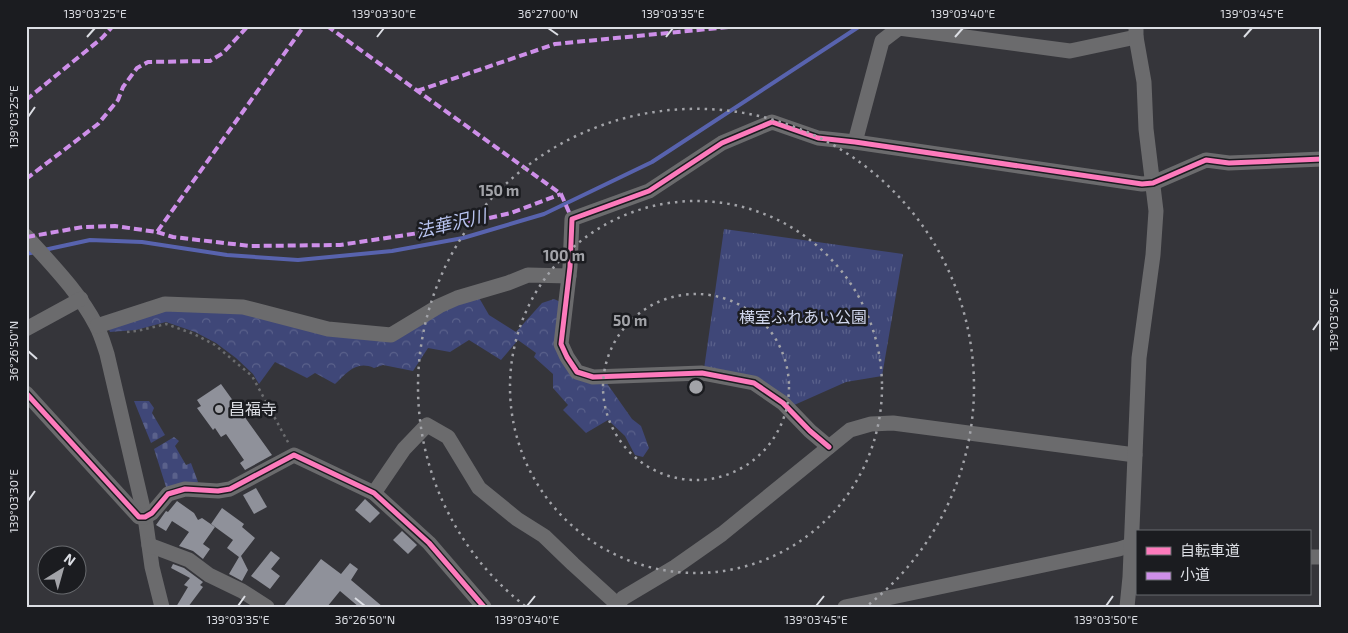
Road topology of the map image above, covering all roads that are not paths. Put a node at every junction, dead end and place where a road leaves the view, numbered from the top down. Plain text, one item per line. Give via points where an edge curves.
1 (1136, 32) edge
2 (855, 142) junction
3 (1322, 159) edge
4 (1153, 183) junction
5 (26, 236) edge
6 (569, 276) junction
7 (81, 299) junction
8 (26, 329) edge
9 (99, 332) junction
10 (26, 393) edge
11 (830, 448) junction
12 (1135, 455) junction
13 (374, 493) junction
14 (145, 517) junction
15 (149, 544) junction
16 (1134, 545) edge
17 (623, 604) edge
18 (162, 607) edge
19 (267, 607) edge
20 (484, 607) edge
21 (845, 607) edge
22 (1127, 607) edge

1 - 2 street via 1070,51 899,28 882,41
1 - 4 street
2 - 4 street
2 - 6 street via 818,138 772,122 722,143 649,191 572,219
3 - 4 street via 1229,163 1206,160
4 - 12 street via 1156,211 1139,358
5 - 7 street
6 - 9 street via 528,275 457,298 391,335 328,329 243,307 165,304
6 - 11 street via 560,344 577,372 593,376 702,373 754,383 783,403
7 - 8 street
7 - 9 street
9 - 14 street
10 - 14 street via 138,517
11 - 12 street via 850,430 871,424 893,423
11 - 17 street via 722,534
12 - 16 street
13 - 14 street via 294,455 230,489 185,489 168,494
13 - 17 street via 404,449 427,425 448,437 479,488 544,536 572,564
13 - 20 street via 429,543
14 - 15 street
15 - 18 street
15 - 19 street via 189,560 209,575
16 - 21 street
16 - 22 street

